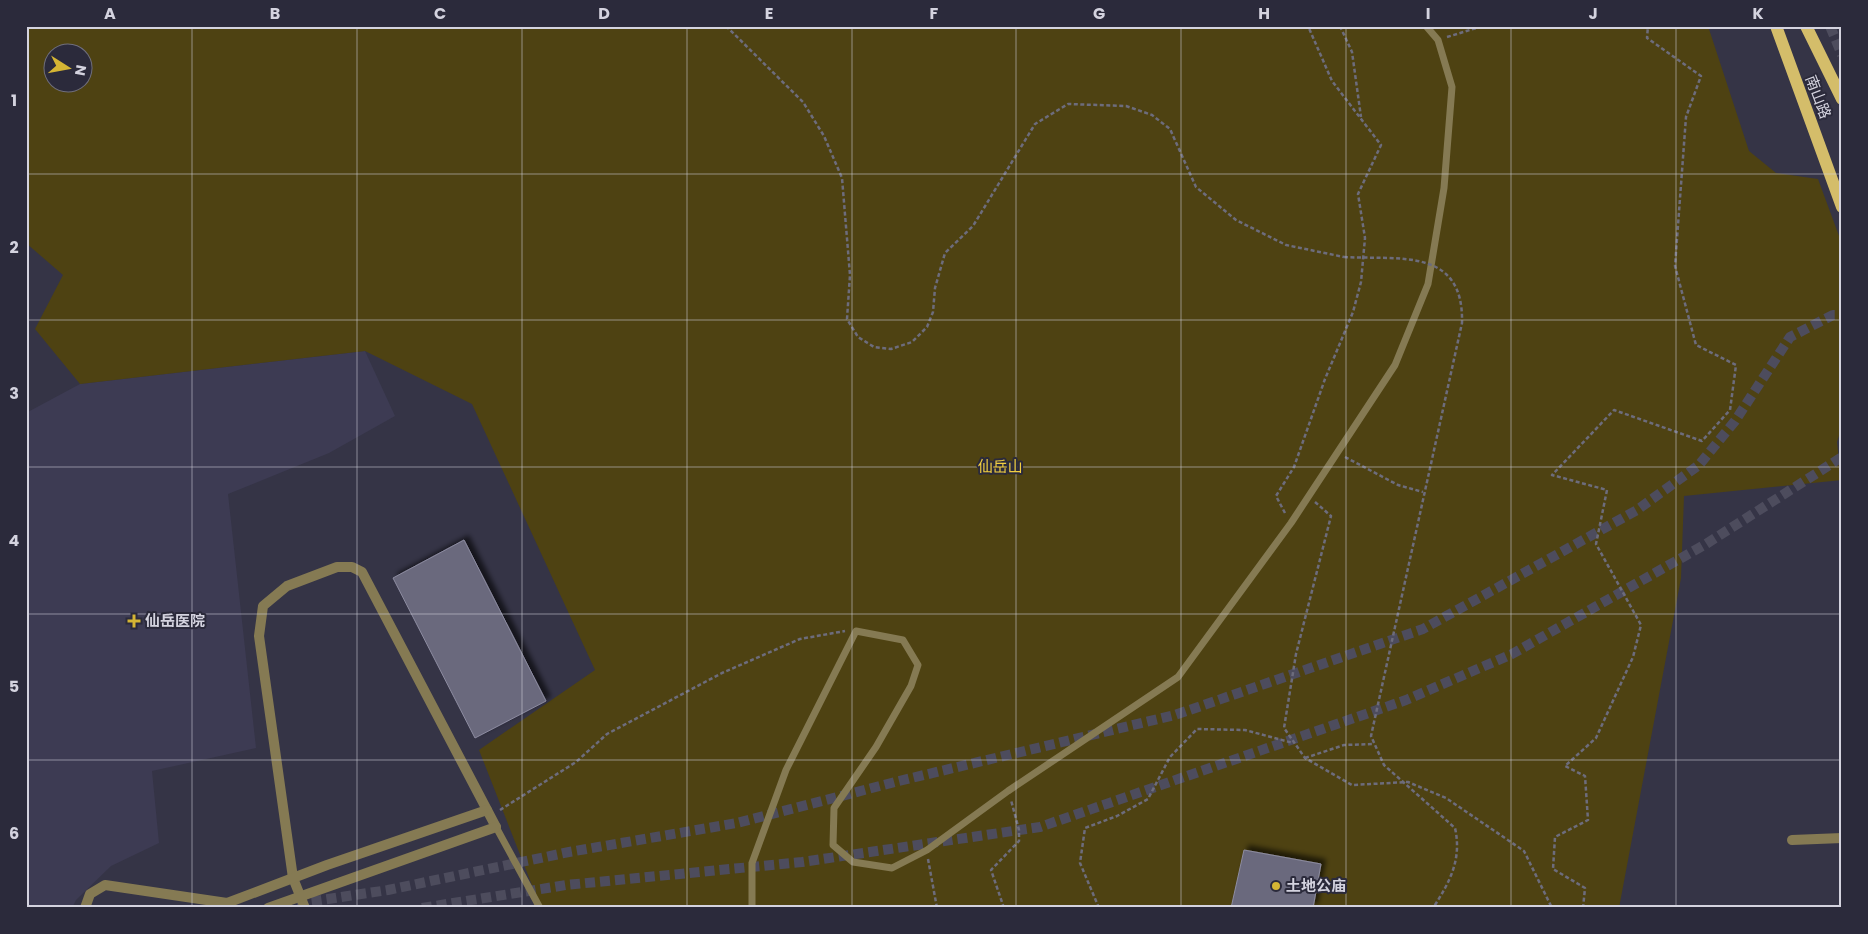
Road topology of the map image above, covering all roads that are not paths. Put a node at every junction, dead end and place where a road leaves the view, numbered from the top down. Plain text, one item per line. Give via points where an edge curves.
1 (1426, 26) edge
2 (1776, 26) edge
3 (1806, 26) edge
4 (1842, 99) edge
5 (1842, 207) edge
6 (489, 813) junction
7 (496, 827) junction
8 (1842, 838) edge
9 (1792, 840) dead end
10 (293, 878) junction
11 (301, 897) junction
12 (227, 903) junction
13 (85, 908) edge
14 (214, 908) edge
15 (268, 908) edge
16 (306, 908) edge
17 (540, 908) edge
18 (752, 908) edge

1 - 18 lane via 1438,40 1452,87 1444,188 1428,284 1395,365 1291,523 1178,677 926,850 892,868 853,862 833,845 834,808 876,747 918,665 903,640 856,631 786,770 752,863
2 - 5 main road, 南山路
3 - 4 main road, 南山路
6 - 7 street
6 - 10 street
6 - 10 street via 362,572 352,567 337,567 287,586 263,606 259,636
7 - 11 street
7 - 17 lane
8 - 9 street
10 - 11 street
10 - 12 street
11 - 15 street
11 - 16 street
12 - 13 street via 105,885 90,894
12 - 14 street

